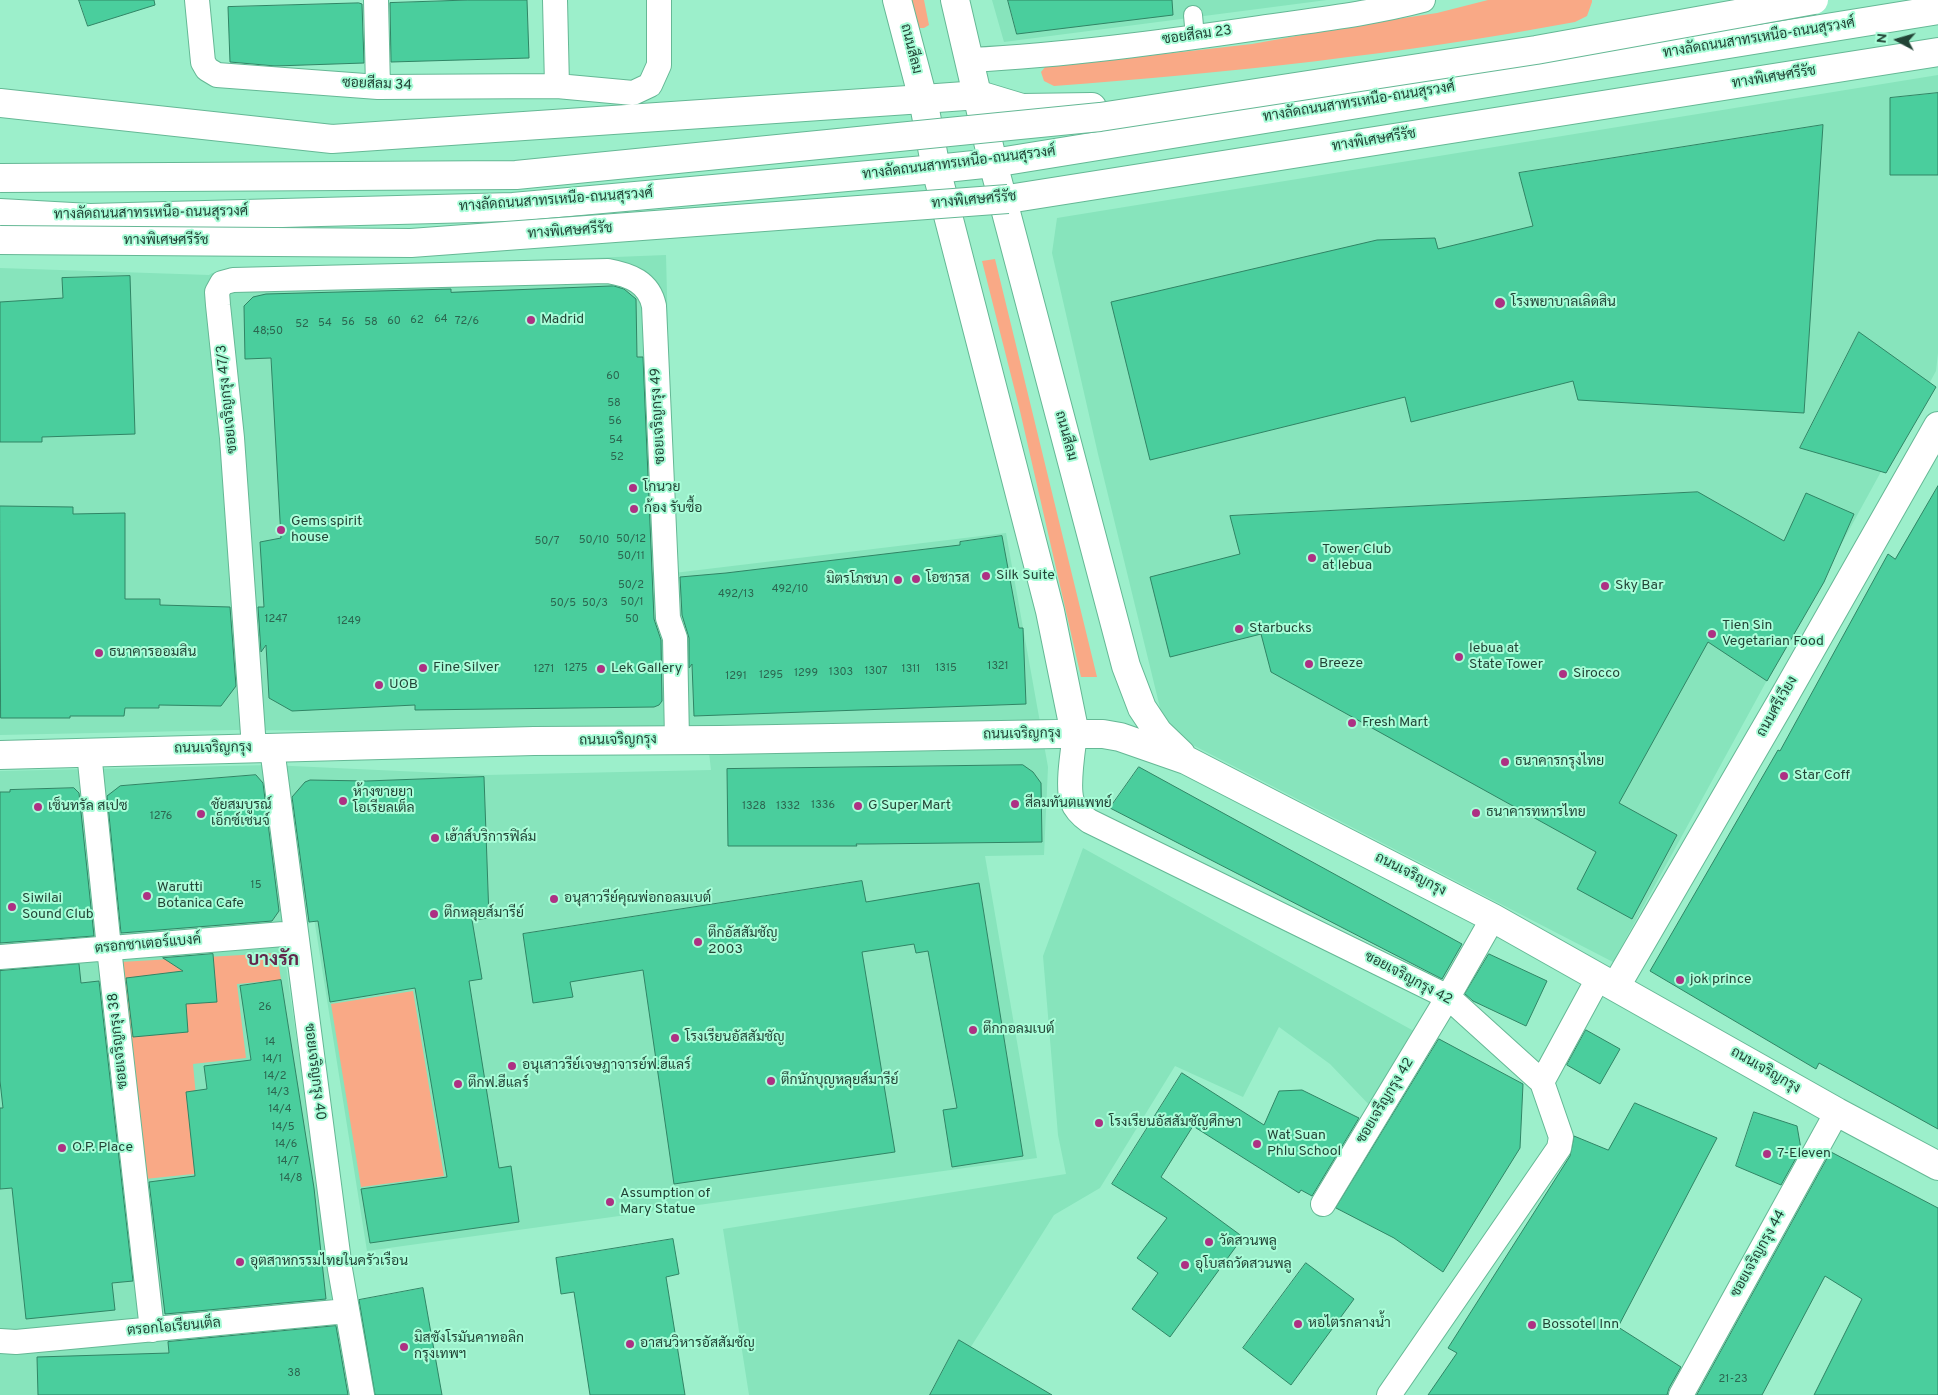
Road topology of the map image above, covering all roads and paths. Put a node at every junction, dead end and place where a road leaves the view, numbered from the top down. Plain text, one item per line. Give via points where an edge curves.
1 (197, 0) edge
2 (376, 0) edge
3 (555, 0) edge
4 (659, 0) edge
5 (897, 0) edge
6 (955, 0) edge
7 (1423, 0) edge
8 (1778, 0) edge
9 (1814, 0) edge
10 (1389, 4) edge
11 (1938, 10) edge
12 (1938, 52) edge
13 (970, 60) junction
14 (1299, 77) junction
15 (378, 86) junction
16 (557, 86) junction
17 (979, 95) junction
18 (923, 99) junction
19 (0, 103) edge
20 (1307, 112) junction
21 (993, 163) junction
22 (936, 169) junction
23 (0, 178) edge
24 (0, 213) edge
25 (0, 240) edge
26 (454, 276) joint
27 (1938, 426) edge
28 (1142, 708) junction
29 (1075, 734) junction
30 (1120, 737) junction
31 (677, 740) junction
32 (263, 748) junction
33 (89, 752) junction
34 (0, 755) edge
35 (1186, 760) junction
36 (1494, 918) junction
37 (296, 933) junction
38 (109, 948) junction
39 (0, 957) edge
40 (1608, 982) junction
41 (1448, 997) junction
42 (1542, 1082) junction
43 (1837, 1112) junction
44 (1938, 1166) edge
45 (1323, 1204) dead end
46 (347, 1311) junction
47 (152, 1330) junction
48 (0, 1341) edge
49 (362, 1395) edge
50 (1390, 1395) edge
51 (1681, 1395) edge

1 - 15 street, ซอยสีลม 34 via 203,62 207,70 217,75
2 - 15 street
3 - 16 street
4 - 16 street, ซอยสีลม 34 via 659,65 650,85 633,94
5 - 18 main road, ถนนสีลม
6 - 13 main road, ถนนสีลม
7 - 10 street, ซอยสีลม 23
8 - 14 main road via 1499,48
9 - 23 main road, bridge via 1536,50 1100,117 516,175
10 - 13 street, ซอยสีลม 23 via 1194,26 1027,58
11 - 20 main road, ทางลัดถนนสาทรเหนือ-ถนนสุรวงศ์
12 - 25 main road, ทางพิเศษศรีรัช, bridge via 1008,199 411,243
13 - 17 main road, ถนนสีลม
14 - 17 main road via 1093,107 1022,108
14 - 20 main road
15 - 16 street, ซอยสีลม 34
17 - 18 main road
17 - 21 main road, ถนนสีลม
18 - 19 main road via 332,139
18 - 22 main road, ถนนสีลม
20 - 21 main road, ทางลัดถนนสาทรเหนือ-ถนนสุรวงศ์
21 - 22 main road, ทางลัดถนนสาทรเหนือ-ถนนสุรวงศ์
21 - 28 main road, ถนนสีลม via 1126,666
22 - 24 main road, ทางลัดถนนสาทรเหนือ-ถนนสุรวงศ์ via 513,207 90,218
22 - 29 main road, ถนนสีลม via 1050,611
26 - 31 street, ซอยเจริญกรุง 49 via 608,271 638,280 652,299 668,618 675,638
26 - 32 street, ซอยเจริญกรุง 47/3 via 233,280 222,283 217,292
27 - 40 main road, ถนนศรีเวียง via 1772,719
28 - 30 main road via 1130,732
28 - 35 main road, ถนนสีลม via 1158,732
29 - 30 main road, ถนนเจริญกรุง
29 - 31 main road, ถนนเจริญกรุง
29 - 41 street, ซอยเจริญกรุง 42 via 1070,763 1071,800 1089,821
30 - 35 main road, ถนนเจริญกรุง
31 - 32 main road, ถนนเจริญกรุง
32 - 33 main road, ถนนเจริญกรุง
32 - 37 street, ซอยเจริญกรุง 40
33 - 34 main road, ถนนเจริญกรุง
33 - 38 street, ซอยเจริญกรุง 38
35 - 36 main road, ถนนเจริญกรุง
36 - 40 main road, ถนนเจริญกรุง
36 - 41 street, ซอยเจรืญกรุง 42
37 - 38 street, ตรอกชาเตอร์แบงค์
37 - 46 street, ซอยเจริญกรุง 40
38 - 39 street, ตรอกชาเตอร์แบงค์
38 - 47 street, ซอยเจริญกรุง 38
40 - 42 street
40 - 43 main road, ถนนเจริญกรุง
41 - 42 street, ซอยเจริญกรุง 42
41 - 45 street, ซอยเจรืญกรุง 42
42 - 50 street, ซอยเจริญกรุง 42 via 1561,1137 1559,1148
43 - 44 main road, ถนนเจริญกรุง
43 - 51 street, ซอยเจริญกรุง 44
46 - 47 street, ตรอกโอเรียนเต็ล
46 - 49 street, ซอยเจริญกรุง 40
47 - 48 street, ตรอกโอเรียนเต็ล

